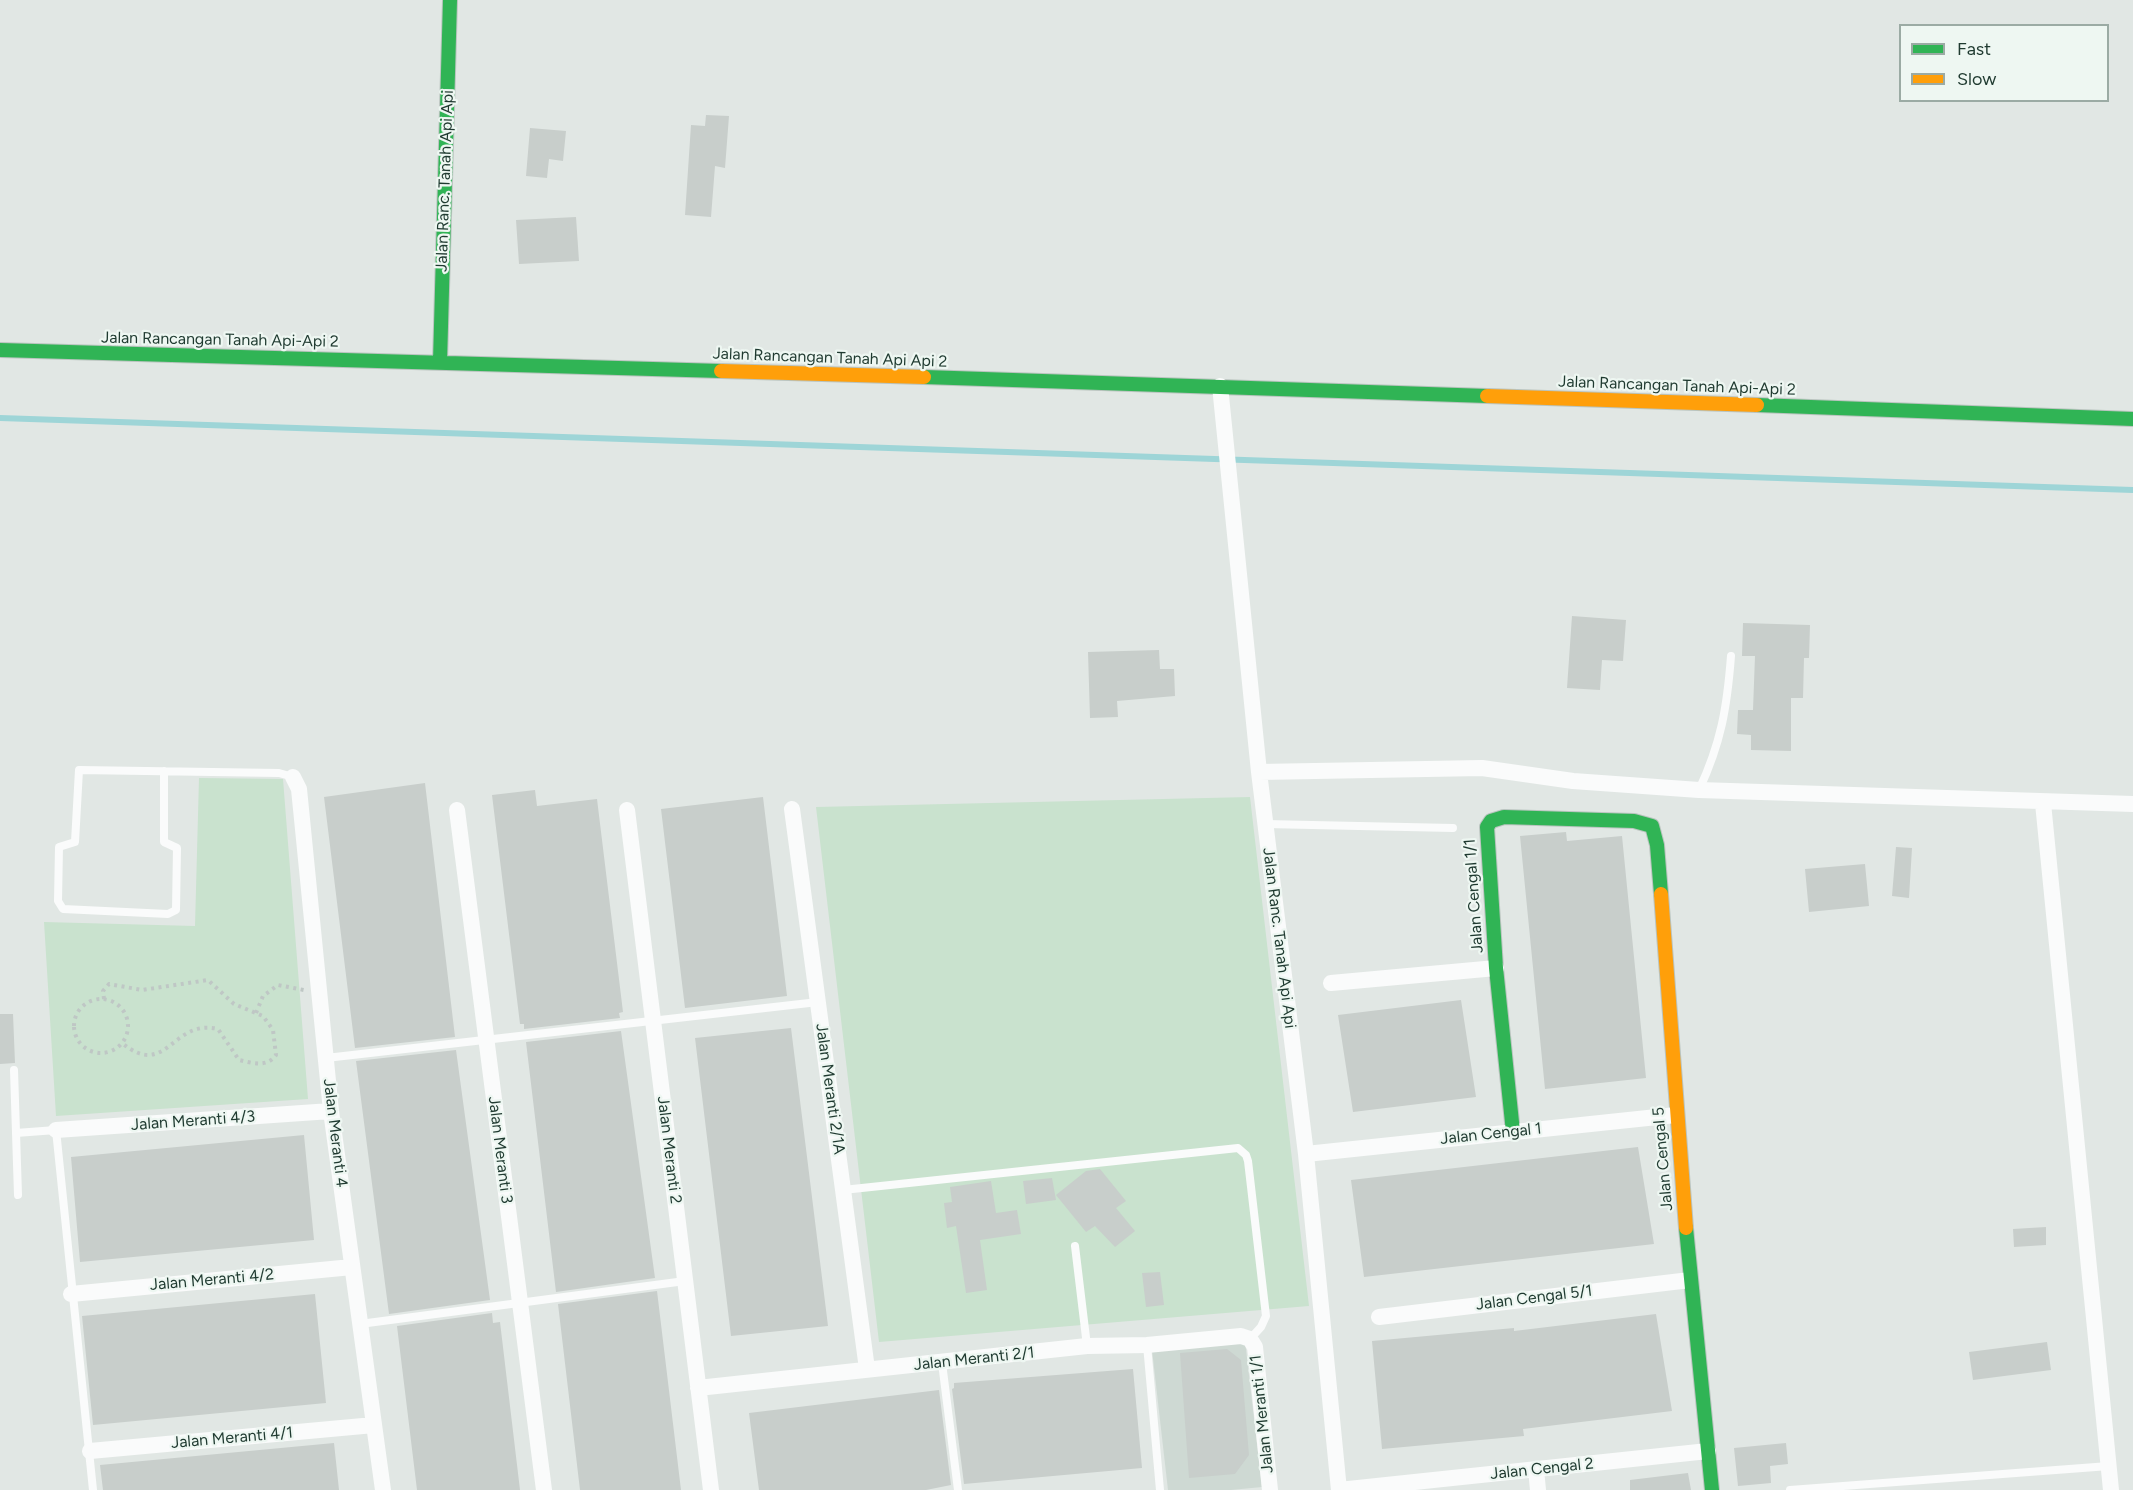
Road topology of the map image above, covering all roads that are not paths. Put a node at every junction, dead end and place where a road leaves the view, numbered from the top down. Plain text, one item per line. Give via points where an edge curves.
1 (450, 0) edge
2 (0, 351) edge
3 (440, 362) junction
4 (1220, 386) junction
5 (2133, 419) edge
6 (1731, 656) dead end
7 (164, 771) junction
8 (1259, 772) junction
9 (292, 777) joint
10 (1699, 790) junction
11 (2043, 802) junction
12 (2133, 804) edge
13 (792, 809) dead end
14 (456, 810) dead end
15 (627, 810) dead end
16 (1265, 824) junction
17 (1652, 826) joint
18 (1453, 828) dead end
19 (1496, 968) junction
20 (1331, 982) dead end
21 (818, 1002) junction
22 (653, 1021) junction
23 (486, 1040) junction
24 (326, 1058) junction
25 (14, 1070) dead end
26 (331, 1111) junction
27 (1676, 1115) junction
28 (56, 1130) junction
29 (1513, 1132) junction
30 (16, 1133) junction
31 (1306, 1154) junction
32 (843, 1190) junction
33 (18, 1195) dead end
34 (1075, 1246) dead end
35 (352, 1267) junction
36 (1690, 1280) junction
37 (685, 1281) junction
38 (71, 1294) junction
39 (520, 1302) junction
40 (1379, 1317) dead end
41 (359, 1324) junction
42 (1250, 1340) junction
43 (1147, 1345) junction
44 (1087, 1346) junction
45 (942, 1363) junction
46 (867, 1370) junction
47 (698, 1388) junction
48 (374, 1425) junction
49 (90, 1451) junction
50 (1708, 1451) junction
51 (2109, 1466) junction
52 (1536, 1469) junction
53 (93, 1490) edge
54 (383, 1490) edge
55 (544, 1490) edge
56 (711, 1490) edge
57 (958, 1490) edge
58 (1160, 1490) edge
59 (1270, 1490) edge
60 (1339, 1490) edge
61 (1538, 1490) edge
62 (1712, 1490) edge
63 (1790, 1490) edge
64 (2112, 1490) edge

1 - 3 street, Jalan Ranc. Tanah Api Api
2 - 3 street, Jalan Rancangan Tanah Api-Api 2
3 - 4 street, Jalan Rancangan Tanah Api Api 2
4 - 5 street, Jalan Rancangan Tanah Api-Api 2
4 - 8 street, Jalan Ranc. Tanah Api Api
6 - 10 lane via 1728,697 1716,754
7 - 7 lane via 79,770 75,842 59,847 58,901 63,909 168,914 176,910 177,848 164,842
7 - 9 lane via 279,773
8 - 10 street via 1482,768 1573,781
8 - 16 street, Jalan Ranc. Tanah Api Api
9 - 24 street, Jalan Meranti 4 via 299,789
10 - 11 street
11 - 12 street
11 - 51 street
13 - 21 street, Jalan Meranti 2/1A
14 - 23 street, Jalan Meranti 3
15 - 22 street, Jalan Meranti 2
16 - 18 lane
16 - 31 street, Jalan Ranc. Tanah Api Api
17 - 19 street, Jalan Cengal 1/1 via 1634,821 1504,817 1491,821 1486,833
17 - 27 street, Jalan Cengal 5 via 1657,844
19 - 20 street
19 - 29 street, Jalan Cengal 1/1
21 - 22 lane
21 - 32 street, Jalan Meranti 2/1A
22 - 23 lane
22 - 37 street, Jalan Meranti 2
23 - 24 lane
23 - 39 street, Jalan Meranti 3
24 - 26 street, Jalan Meranti 4
25 - 30 lane
26 - 28 street, Jalan Meranti 4/3
26 - 35 street, Jalan Meranti 4
27 - 29 street, Jalan Cengal 1
27 - 36 street, Jalan Cengal 5
28 - 30 lane
28 - 38 lane
29 - 31 street, Jalan Cengal 1
30 - 33 lane
31 - 60 street, Jalan Ranc. Tanah Api Api
32 - 42 lane via 1238,1148 1248,1161 1266,1316
32 - 46 street, Jalan Meranti 2/1A
34 - 44 lane
35 - 38 street, Jalan Meranti 4/2
35 - 41 street, Jalan Meranti 4
36 - 40 street, Jalan Cengal 5/1
36 - 50 street, Jalan Cengal 5
37 - 39 lane
37 - 47 street, Jalan Meranti 2
38 - 49 lane
39 - 41 lane
39 - 55 street, Jalan Meranti 3
41 - 48 street, Jalan Meranti 4
42 - 43 street, Jalan Meranti 2/1 via 1241,1336
42 - 59 street, Jalan Meranti 1/1 via 1255,1347
43 - 44 street, Jalan Meranti 2/1
43 - 58 lane
44 - 45 street, Jalan Meranti 2/1
45 - 46 street, Jalan Meranti 2/1
45 - 57 lane
46 - 47 street, Jalan Meranti 2/1
47 - 56 street, Jalan Meranti 2
48 - 49 street, Jalan Meranti 4/1
48 - 54 street, Jalan Meranti 4
49 - 53 lane
50 - 52 street, Jalan Cengal 2
50 - 62 street, Jalan Cengal 5
51 - 63 lane
51 - 64 street
52 - 60 street, Jalan Cengal 2
52 - 61 street

